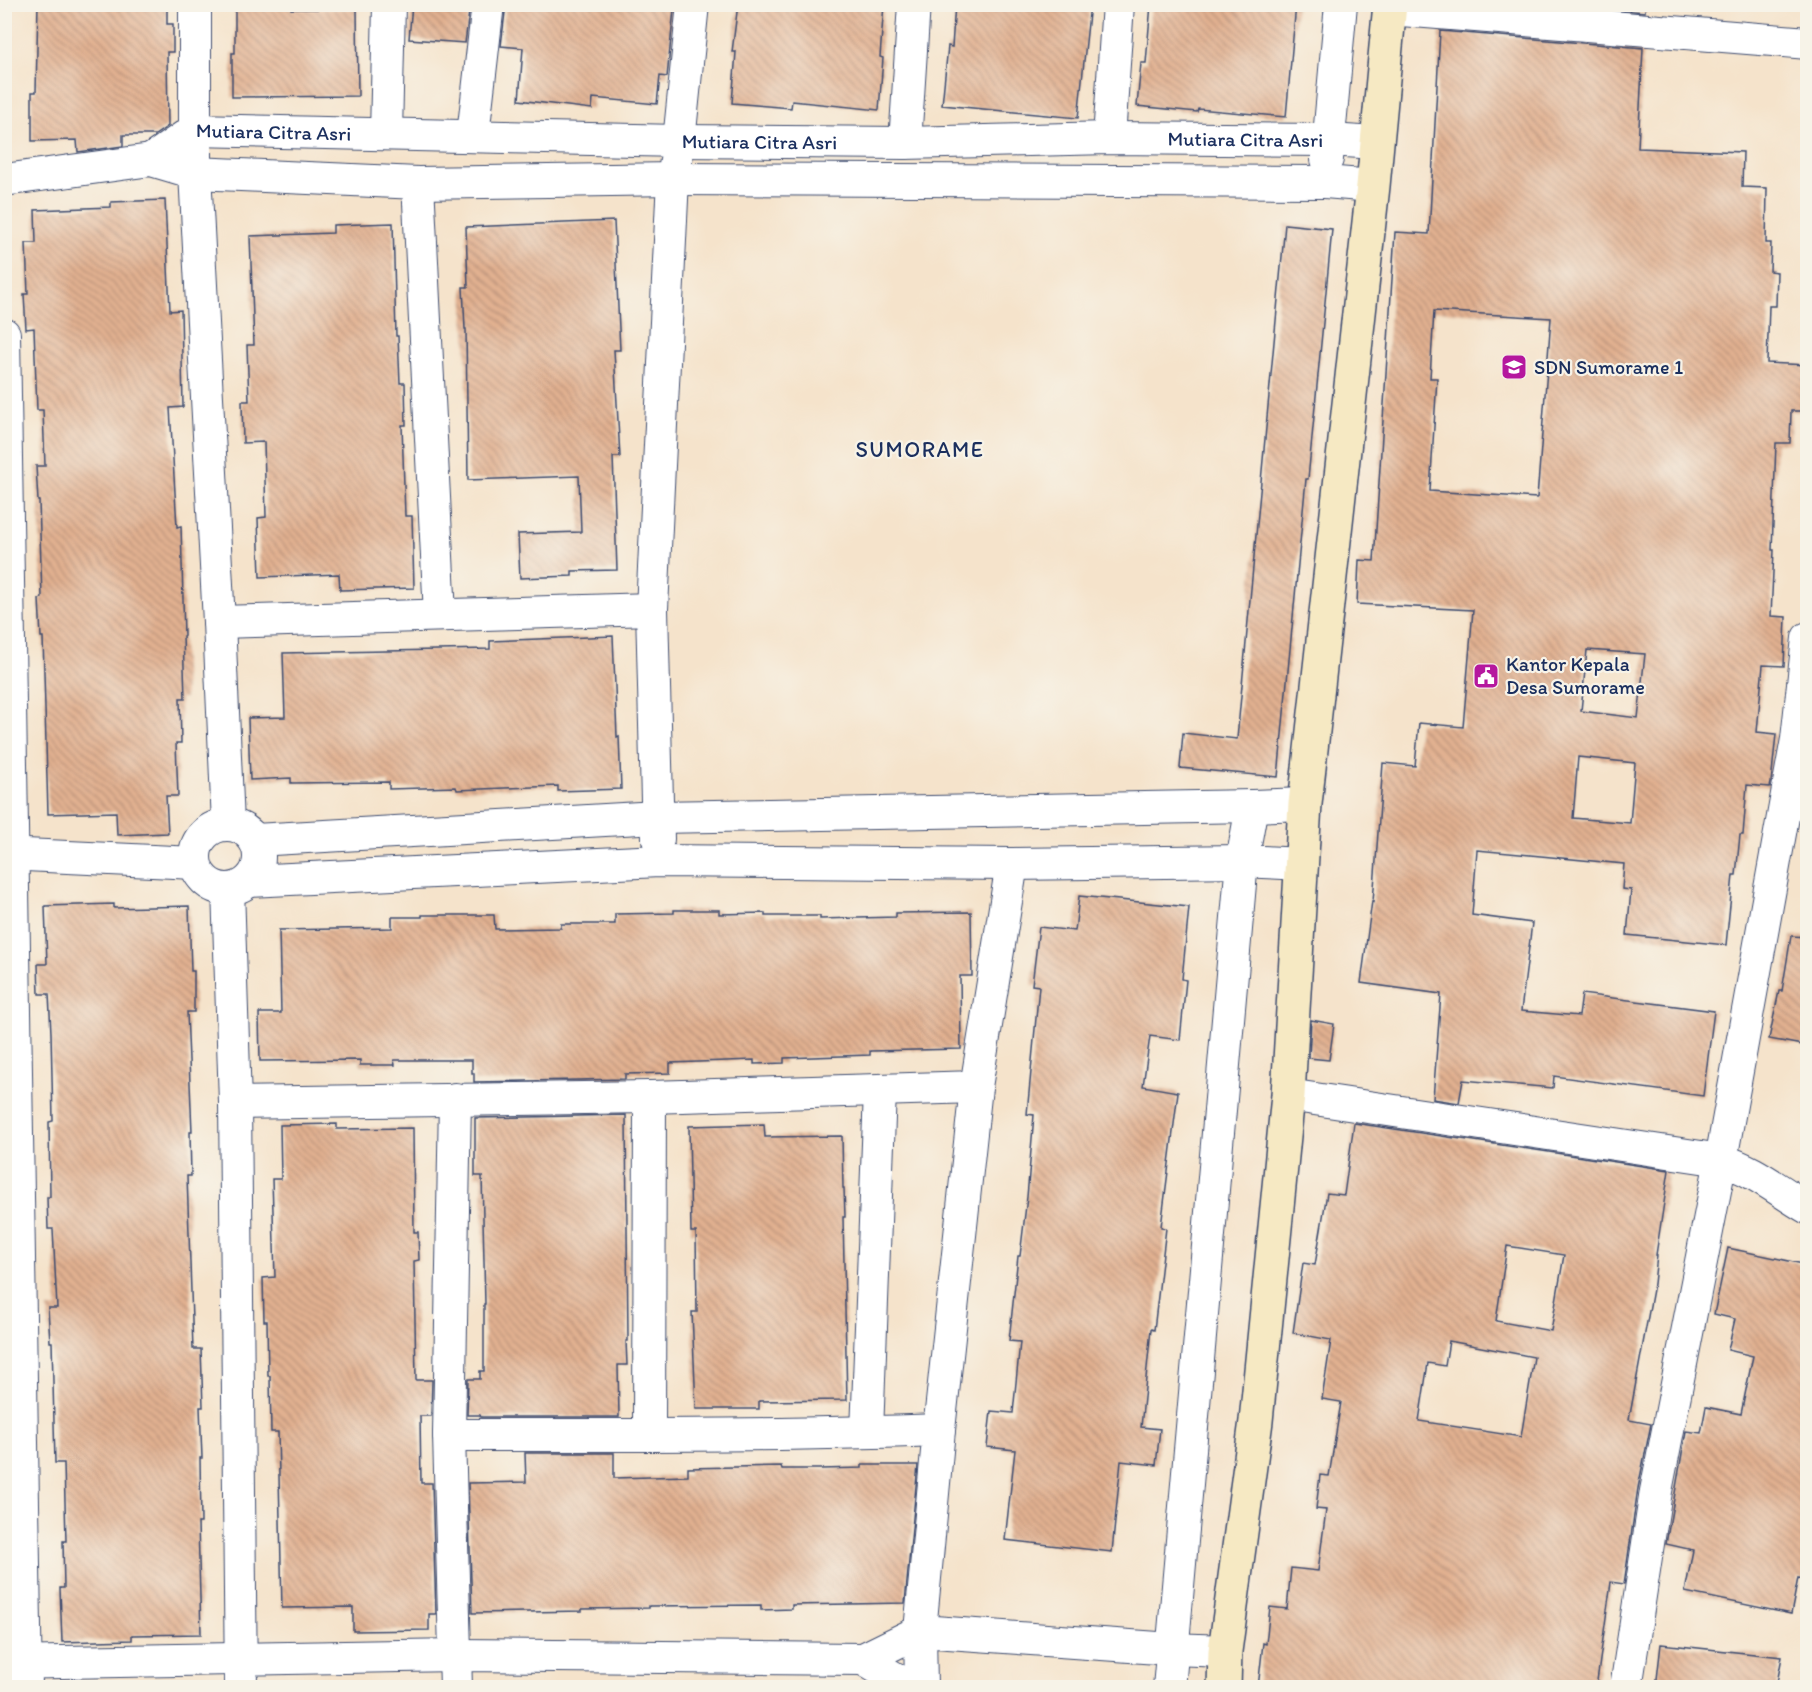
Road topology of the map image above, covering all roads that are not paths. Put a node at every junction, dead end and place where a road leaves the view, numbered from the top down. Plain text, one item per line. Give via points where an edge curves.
1 (195, 4) edge
2 (389, 4) edge
3 (488, 4) edge
4 (693, 4) edge
5 (914, 4) edge
6 (1118, 4) edge
7 (1341, 4) edge
8 (1390, 7) edge
9 (1808, 43) edge
10 (194, 130) junction
11 (386, 134) junction
12 (473, 135) junction
13 (1109, 138) junction
14 (1329, 140) junction
15 (679, 141) junction
16 (905, 143) junction
17 (1377, 143) junction
18 (151, 160) junction
19 (195, 172) junction
20 (673, 179) junction
21 (4, 180) edge
22 (1325, 182) junction
23 (418, 183) junction
24 (1373, 186) junction
25 (4, 334) edge
26 (652, 609) junction
27 (440, 615) junction
28 (219, 622) junction
29 (1808, 638) edge
30 (7, 653) edge
31 (1305, 804) junction
32 (1251, 806) junction
33 (657, 817) junction
34 (228, 824) junction
35 (255, 840) junction
36 (8, 854) edge
37 (659, 861) junction
38 (1242, 861) junction
39 (195, 863) junction
40 (1012, 864) junction
41 (1302, 864) junction
42 (238, 885) junction
43 (10, 1070) edge
44 (976, 1087) junction
45 (880, 1091) junction
46 (1288, 1095) junction
47 (650, 1097) junction
48 (455, 1100) junction
49 (235, 1103) junction
50 (1721, 1160) junction
51 (1808, 1208) edge
52 (939, 1430) junction
53 (867, 1432) junction
54 (449, 1435) junction
55 (649, 1435) junction
56 (920, 1631) junction
57 (1172, 1649) junction
58 (1225, 1651) junction
59 (456, 1655) junction
60 (863, 1659) junction
61 (19, 1671) edge
62 (240, 1673) edge
63 (456, 1688) edge
64 (911, 1688) edge
65 (921, 1688) edge
66 (1169, 1688) edge
67 (1224, 1688) edge
68 (1626, 1688) edge

1 - 10 street
2 - 11 street
3 - 12 street
4 - 15 street
5 - 16 street
6 - 13 street
7 - 14 street
8 - 9 street
8 - 17 street
10 - 11 street, Mutiara Citra Asri
10 - 18 street, Mutiara Citra Asri
10 - 19 street
11 - 12 street, Mutiara Citra Asri
12 - 15 street, Mutiara Citra Asri
13 - 14 street, Mutiara Citra Asri
13 - 16 street, Mutiara Citra Asri
14 - 17 street, Mutiara Citra Asri
14 - 22 street
15 - 16 street, Mutiara Citra Asri
15 - 20 street
17 - 24 street
18 - 19 street, Mutiara Citra Asri
18 - 21 street, Mutiara Citra Asri
19 - 23 street, Mutiara Citra Asri
19 - 28 street
20 - 22 street, Mutiara Citra Asri
20 - 23 street, Mutiara Citra Asri
20 - 26 street
22 - 24 street, Mutiara Citra Asri
23 - 27 street
24 - 31 street
25 - 30 street
26 - 27 street
26 - 33 street
27 - 28 street
28 - 34 street
29 - 50 street via 1797,739
30 - 36 street
31 - 32 street
31 - 41 street
32 - 33 street
32 - 38 street
33 - 35 street
33 - 37 street
34 - 35 street via 243,828
34 - 39 street via 206,831 195,851
35 - 42 street via 260,854 258,869
36 - 39 street
36 - 43 street
37 - 40 street
37 - 42 street
38 - 40 street
38 - 41 street
38 - 57 street
39 - 42 street via 199,873 216,888
40 - 44 street
41 - 46 street
42 - 49 street
43 - 61 street
44 - 45 street
44 - 52 street
45 - 47 street
45 - 53 street
46 - 50 street
46 - 58 street via 1256,1421
47 - 48 street
47 - 55 street
48 - 49 street
48 - 54 street
49 - 62 street
50 - 51 street via 1757,1174
50 - 68 street via 1656,1491
52 - 53 street
52 - 56 street
53 - 55 street
54 - 55 street
54 - 59 street
56 - 57 street
56 - 60 street
56 - 65 street
57 - 58 street
57 - 66 street
58 - 67 street
59 - 60 street
59 - 62 street
59 - 63 street
60 - 64 street
61 - 62 street

